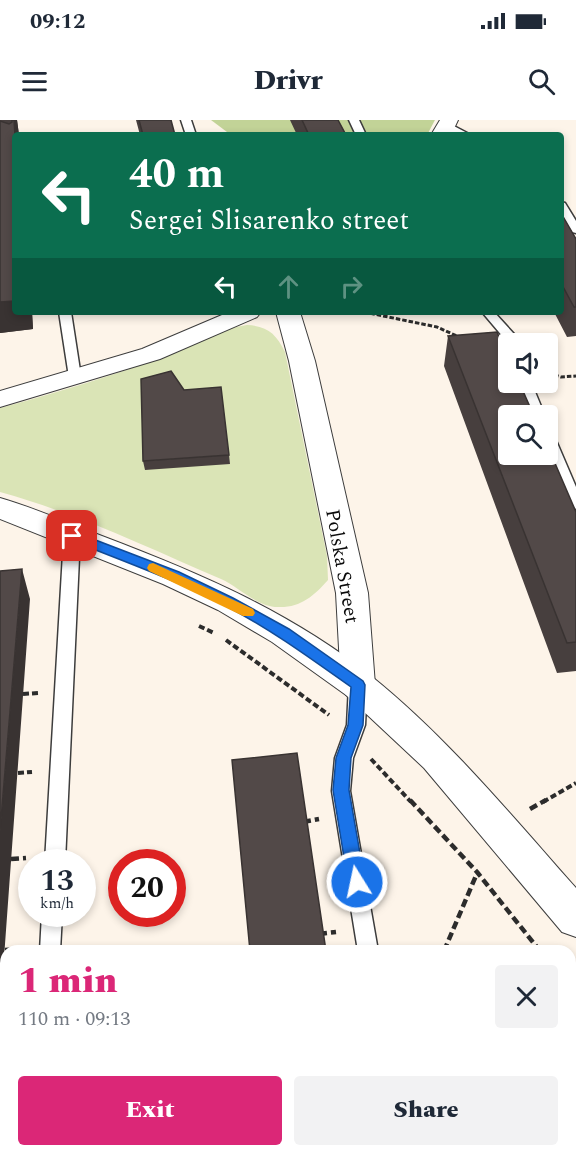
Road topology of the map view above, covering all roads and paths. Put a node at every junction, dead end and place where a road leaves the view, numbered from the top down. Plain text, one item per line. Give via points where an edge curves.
1 (564, 210) edge
2 (576, 230) edge
3 (65, 315) edge
4 (242, 315) edge
5 (289, 315) edge
6 (379, 315) edge
7 (491, 315) edge
8 (506, 333) edge
9 (464, 340) edge
10 (558, 376) edge
11 (576, 376) edge
12 (75, 377) junction
13 (0, 399) edge
14 (558, 462) edge
15 (576, 504) edge
16 (0, 508) edge
17 (72, 536) junction
18 (190, 621) dead end
19 (358, 685) junction
20 (351, 737) junction
21 (576, 783) edge
22 (560, 793) dead end
23 (56, 849) edge
24 (576, 918) edge
25 (51, 927) edge
26 (50, 945) edge
27 (367, 945) edge
28 (535, 945) edge

1 - 2 lane
3 - 12 lane
4 - 12 street via 151,354
5 - 19 street, Polska Street via 352,593
6 - 9 path via 437,327
7 - 8 lane
10 - 11 path
12 - 13 street
14 - 15 lane
16 - 17 street
17 - 19 street via 229,602 284,633
17 - 23 lane
18 - 20 path via 222,637 274,673
19 - 20 lane via 356,725
19 - 24 street via 436,757
20 - 27 lane via 341,790
20 - 28 path via 477,872
21 - 22 path
25 - 26 lane

